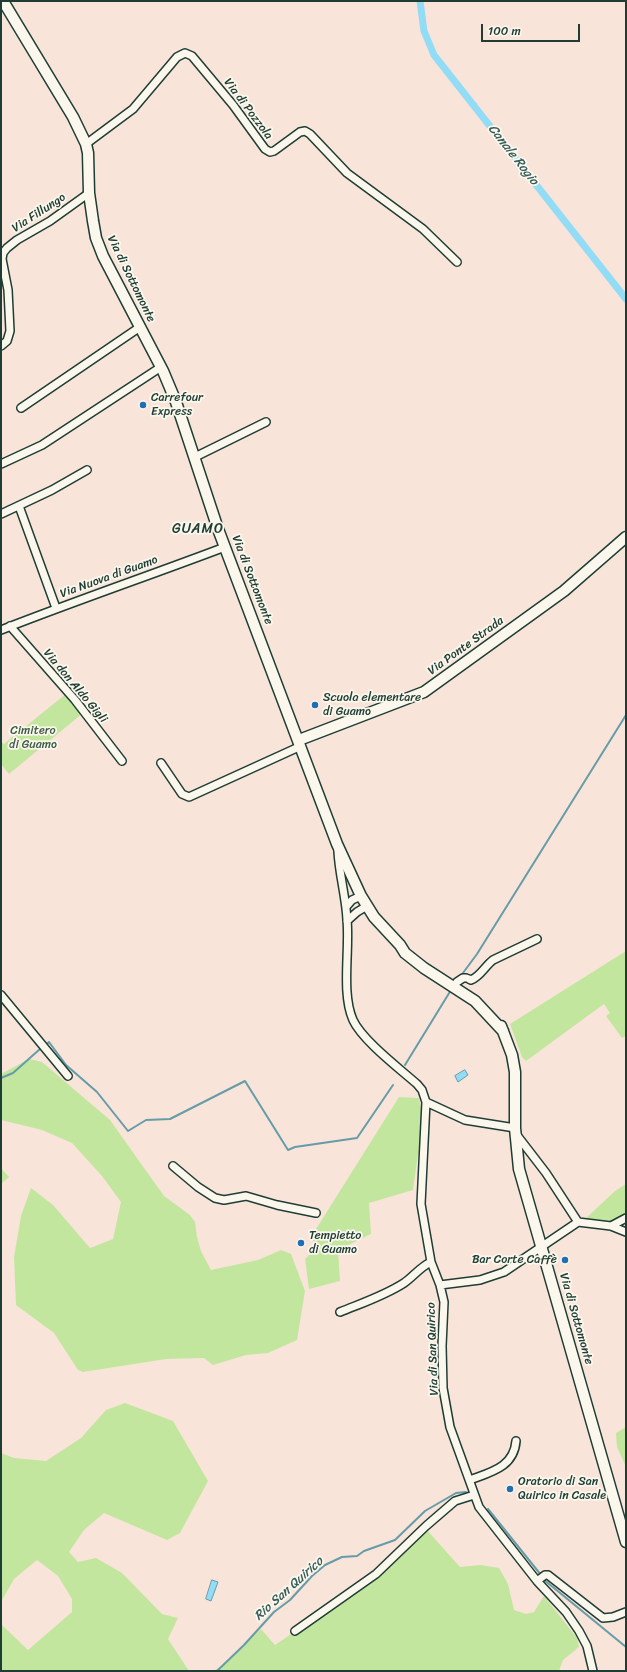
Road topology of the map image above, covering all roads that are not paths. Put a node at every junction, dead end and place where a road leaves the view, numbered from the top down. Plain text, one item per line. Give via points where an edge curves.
1 (3, 1) edge
2 (86, 144) junction
3 (89, 193) junction
4 (457, 262) dead end
5 (140, 327) junction
6 (1, 346) edge
7 (160, 367) junction
8 (21, 408) dead end
9 (266, 422) dead end
10 (195, 458) junction
11 (1, 464) edge
12 (87, 470) dead end
13 (19, 506) junction
14 (1, 514) edge
15 (626, 537) edge
16 (225, 547) junction
17 (56, 608) junction
18 (10, 626) junction
19 (1, 630) edge
20 (300, 743) junction
21 (122, 760) dead end
22 (161, 763) dead end
23 (338, 845) junction
24 (361, 896) junction
25 (367, 906) junction
26 (346, 907) junction
27 (348, 921) junction
28 (537, 939) dead end
29 (400, 945) junction
30 (464, 980) junction
31 (1, 995) edge
32 (503, 1032) junction
33 (68, 1076) dead end
34 (426, 1102) junction
35 (516, 1131) junction
36 (173, 1166) dead end
37 (316, 1213) dead end
38 (626, 1218) edge
39 (578, 1222) junction
40 (611, 1226) junction
41 (626, 1232) edge
42 (541, 1248) junction
43 (431, 1262) junction
44 (440, 1285) junction
45 (340, 1312) dead end
46 (516, 1441) dead end
47 (470, 1480) junction
48 (474, 1495) junction
49 (626, 1542) edge
50 (540, 1578) junction
51 (626, 1612) edge
52 (294, 1631) dead end
53 (593, 1671) edge

1 - 2 main road, Via di Sottomonte via 73,117
2 - 3 main road, Via di Sottomonte
2 - 4 street, Via di Pozzola via 133,109 177,57 186,53 192,56 233,105 264,149 274,151 305,131 347,173 423,229
3 - 5 main road, Via di Sottomonte via 96,238
3 - 6 street, Via Fillungo via 50,221 17,240 3,254 10,331 7,341
5 - 7 main road, Via di Sottomonte
5 - 8 street
7 - 10 main road, Via di Sottomonte via 176,402
7 - 11 street via 42,445
9 - 10 street
10 - 16 main road, Via di Sottomonte
12 - 13 street
13 - 14 street
13 - 17 street
15 - 20 main road, Via Ponte Strada via 564,590 424,692
16 - 17 street, Via Nuova di Guamo
16 - 20 main road, Via di Sottomonte
17 - 18 street, Via Nuova di Guamo
18 - 19 street, Via Nuova di Guamo
18 - 21 street, Via don Aldo Gigli via 75,700
20 - 22 street via 189,797 182,794
20 - 23 main road, Via di Sottomonte
23 - 24 main road, Via di Sottomonte
23 - 26 street, Via di San Quirico
24 - 25 main road, Via di Sottomonte
24 - 26 street via 352,900
25 - 27 street
25 - 29 main road, Via di Sottomonte via 381,926
26 - 27 street, Via di San Quirico
27 - 34 street, Via di San Quirico via 348,999 353,1020 380,1052 417,1084
28 - 30 street via 493,960 476,978
29 - 30 main road, Via di Sottomonte
29 - 32 main road, Via di Sottomonte via 405,953 420,965 475,1001
30 - 32 main road, Via di Sottomonte via 498,1019
31 - 33 street
32 - 35 main road, Via di Sottomonte via 512,1055 515,1072
34 - 35 street via 465,1120
34 - 43 street, Via di San Quirico via 421,1204
35 - 39 street
35 - 42 main road, Via di Sottomonte via 519,1169
36 - 37 street via 215,1198 224,1200 246,1196
38 - 40 street
39 - 40 street
39 - 42 street
40 - 41 street
42 - 44 street via 493,1277
42 - 49 main road, Via di Sottomonte
43 - 44 street, Via di San Quirico
43 - 45 street via 388,1293
44 - 47 street, Via di San Quirico via 444,1302 443,1388 450,1427
46 - 47 street via 510,1459 498,1469
47 - 48 street, Via di San Quirico
48 - 50 street, Via di San Quirico via 480,1507
48 - 52 street via 455,1501 376,1574
50 - 51 street via 548,1575 603,1618
50 - 53 street, Via di San Quirico via 579,1631 587,1646

